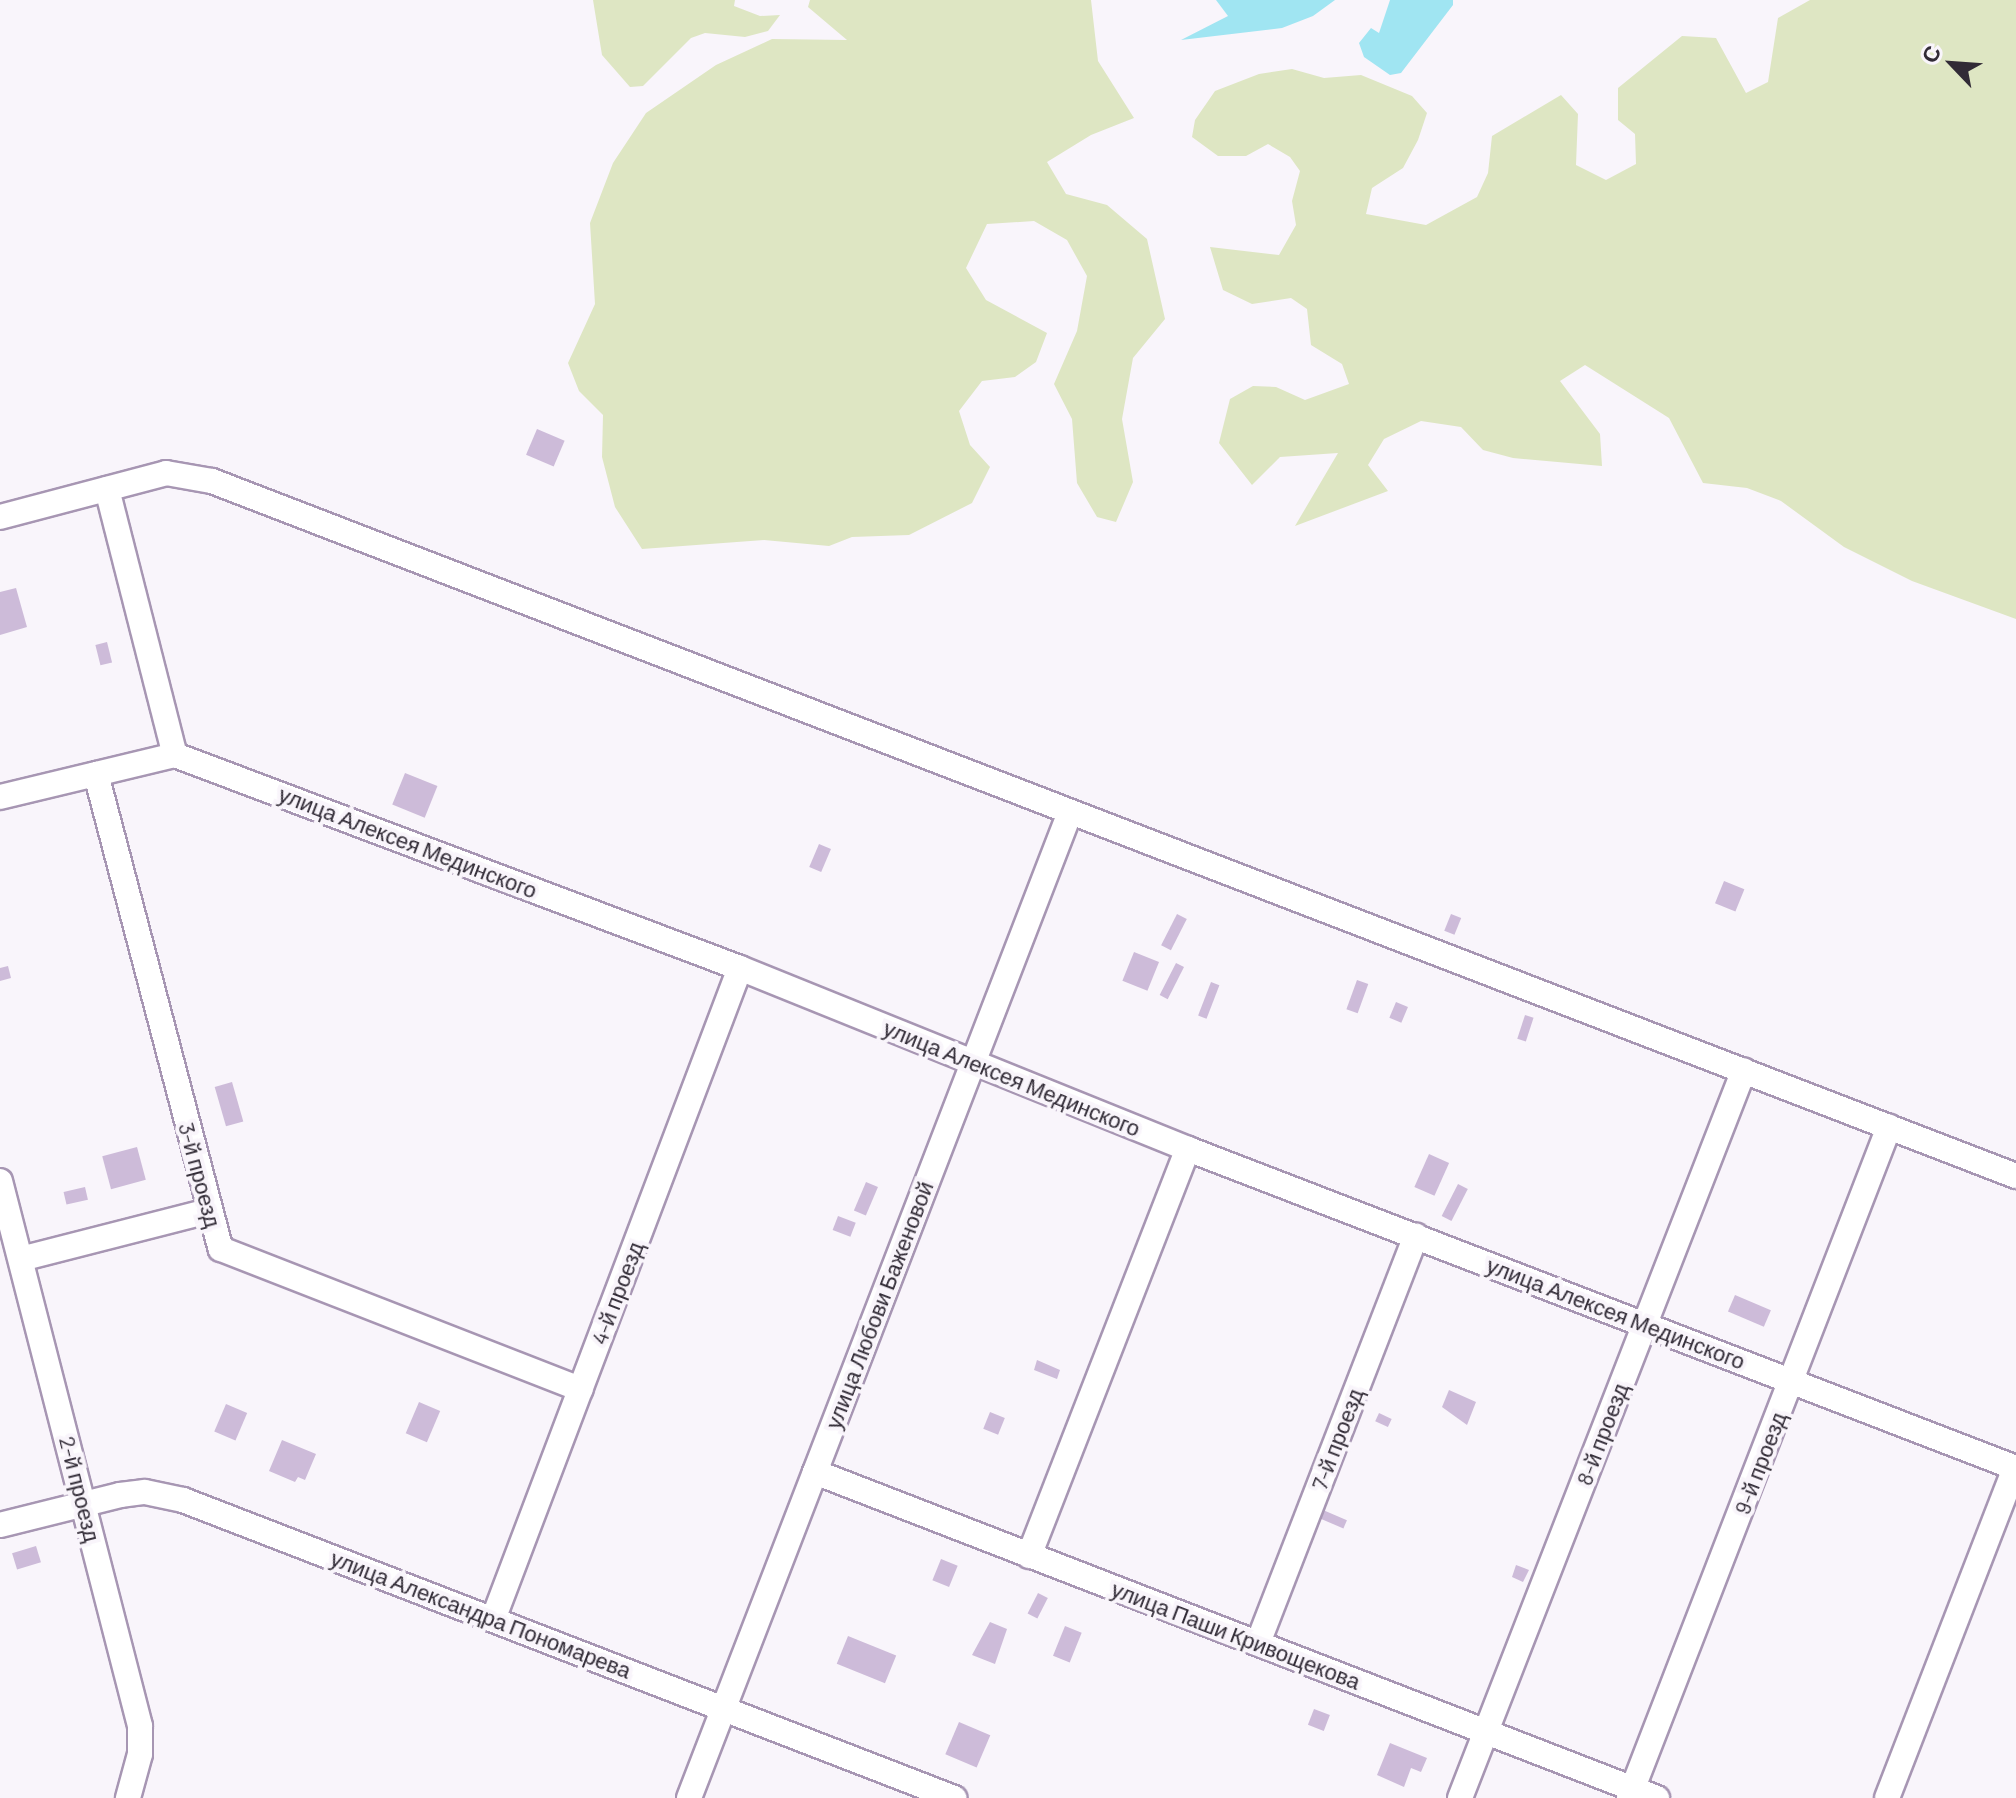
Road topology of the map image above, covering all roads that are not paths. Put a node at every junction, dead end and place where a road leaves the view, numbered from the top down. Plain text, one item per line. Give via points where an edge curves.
1 (107, 489) junction
2 (0, 517) edge
3 (175, 755) junction
4 (96, 774) junction
5 (0, 797) edge
6 (1070, 812) junction
7 (740, 968) junction
8 (971, 1064) junction
9 (1744, 1070) junction
10 (1889, 1127) junction
11 (1188, 1149) junction
12 (2016, 1176) edge
13 (0, 1181) edge
14 (208, 1211) junction
15 (1416, 1236) junction
16 (21, 1259) junction
17 (1644, 1325) junction
18 (1791, 1382) junction
19 (581, 1389) junction
20 (2016, 1468) edge
21 (815, 1472) junction
22 (84, 1504) junction
23 (0, 1525) edge
24 (1029, 1556) junction
25 (494, 1617) junction
26 (1258, 1643) junction
27 (723, 1709) junction
28 (1486, 1732) junction
29 (1631, 1793) edge
30 (128, 1798) edge
31 (689, 1798) edge
32 (954, 1798) edge
33 (1460, 1798) edge
34 (1657, 1798) edge
35 (1887, 1798) edge

1 - 2 street
1 - 3 street
1 - 6 street via 166,473 212,481
3 - 4 street
3 - 7 street, улица Алексея Мединского
4 - 5 street
4 - 14 street, 3-й проезд
6 - 8 street, улица Любови Баженовой
6 - 9 street
7 - 8 street, улица Алексея Мединского
7 - 19 street, 4-й проезд
8 - 11 street, улица Алексея Мединского
8 - 21 street, улица Любови Баженовой
9 - 10 street
9 - 17 street, 8-й проезд
10 - 12 street
10 - 18 street, 9-й проезд
11 - 15 street, улица Алексея Мединского
11 - 24 street
13 - 16 street, 2-й проезд
14 - 16 street
14 - 19 street, 3-й проезд via 221,1249
15 - 17 street, улица Алексея Мединского
15 - 26 street, 7-й проезд
16 - 22 street, 2-й проезд
17 - 18 street, улица Алексея Мединского
17 - 28 street, 8-й проезд
18 - 20 street, улица Алексея Мединского
18 - 29 street, 9-й проезд
19 - 25 street, 4-й проезд
20 - 35 street
21 - 24 street, улица Паши Кривощекова
21 - 27 street, улица Любови Баженовой
22 - 23 street, улица Александра Пономарева
22 - 25 street, улица Александра Пономарева via 145,1492 183,1500
22 - 30 street, 2-й проезд via 140,1726 140,1754
24 - 26 street, улица Паши Кривощекова
25 - 27 street, улица Александра Пономарева
26 - 28 street, улица Паши Кривощекова
27 - 31 street, улица Любови Баженовой
27 - 32 street, улица Александра Пономарева
28 - 29 street, улица Паши Кривощекова
28 - 33 street, 8-й проезд
29 - 34 street, улица Паши Кривощекова

